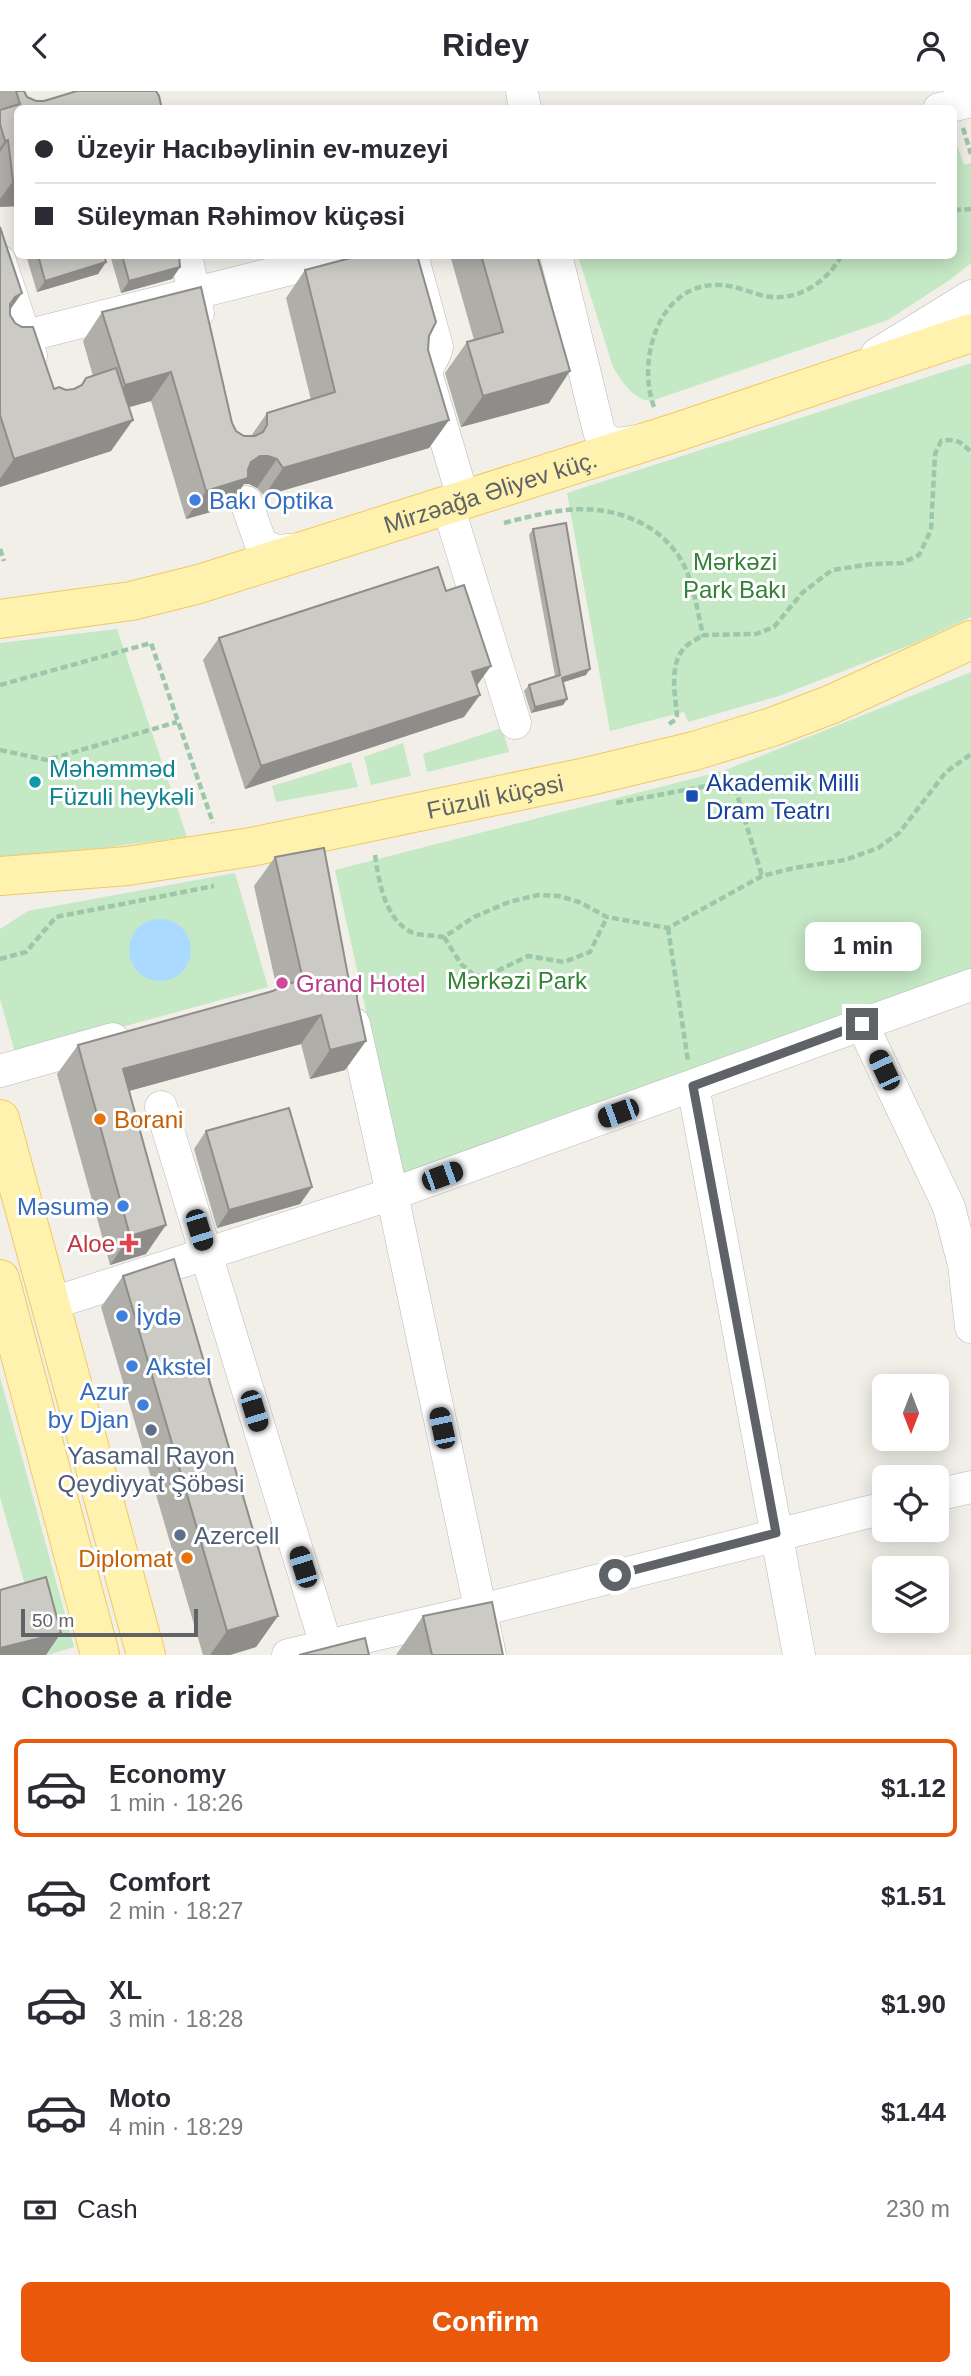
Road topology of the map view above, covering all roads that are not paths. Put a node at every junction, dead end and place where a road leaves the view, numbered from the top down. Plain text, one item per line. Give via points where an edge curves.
1 (187, 259) edge
2 (330, 259) edge
3 (413, 259) edge
4 (557, 259) edge
5 (0, 261) edge
6 (194, 294) junction
7 (971, 296) edge
8 (971, 333) edge
9 (15, 338) junction
10 (205, 345) edge
11 (841, 376) junction
12 (40, 381) edge
13 (667, 423) junction
14 (246, 502) edge
15 (456, 504) junction
16 (321, 547) junction
17 (0, 618) edge
18 (971, 640) edge
19 (515, 723) dead end
20 (127, 866) junction
21 (0, 876) edge
22 (0, 901) edge
23 (971, 985) edge
24 (354, 1024) edge
25 (862, 1024) junction
26 (147, 1030) edge
27 (0, 1071) edge
28 (693, 1086) junction
29 (161, 1107) dead end
30 (0, 1119) edge
31 (392, 1194) junction
32 (206, 1254) junction
33 (0, 1279) edge
34 (50, 1304) junction
35 (5, 1318) edge
36 (971, 1327) edge
37 (971, 1487) edge
38 (949, 1492) edge
39 (872, 1511) edge
40 (776, 1533) junction
41 (481, 1610) junction
42 (328, 1650) edge
43 (100, 1655) edge
44 (146, 1655) edge
45 (288, 1655) edge
46 (490, 1655) edge
47 (799, 1655) edge

1 - 6 street
2 - 6 street
3 - 15 street via 437,347 426,373
4 - 13 street via 602,438 617,444
5 - 9 street
6 - 9 street
6 - 10 street
7 - 11 street
8 - 11 main road, Mirzəağa Əliyev küç.
9 - 12 street
11 - 13 main road, Mirzəağa Əliyev küç.
13 - 15 main road, Mirzəağa Əliyev küç.
14 - 16 street via 264,547 286,551
15 - 16 main road, Mirzəağa Əliyev küç.
15 - 19 street
16 - 17 main road, Mirzəağa Əliyev küç. via 131,601
18 - 20 main road, Füzuli küçəsi via 832,704 694,751 372,823
20 - 21 main road, Füzuli küçəsi
20 - 22 main road via 50,880
23 - 25 street
24 - 31 street
25 - 28 street
25 - 36 street via 949,1207 964,1265
26 - 27 street
28 - 31 street
28 - 40 street
29 - 32 street
30 - 34 main road
31 - 32 street
31 - 41 street
32 - 34 street
32 - 42 street
33 - 35 main road
34 - 44 main road
35 - 43 main road
37 - 38 street
39 - 40 street
40 - 41 street
40 - 47 street
41 - 42 street
41 - 46 street
42 - 45 street

